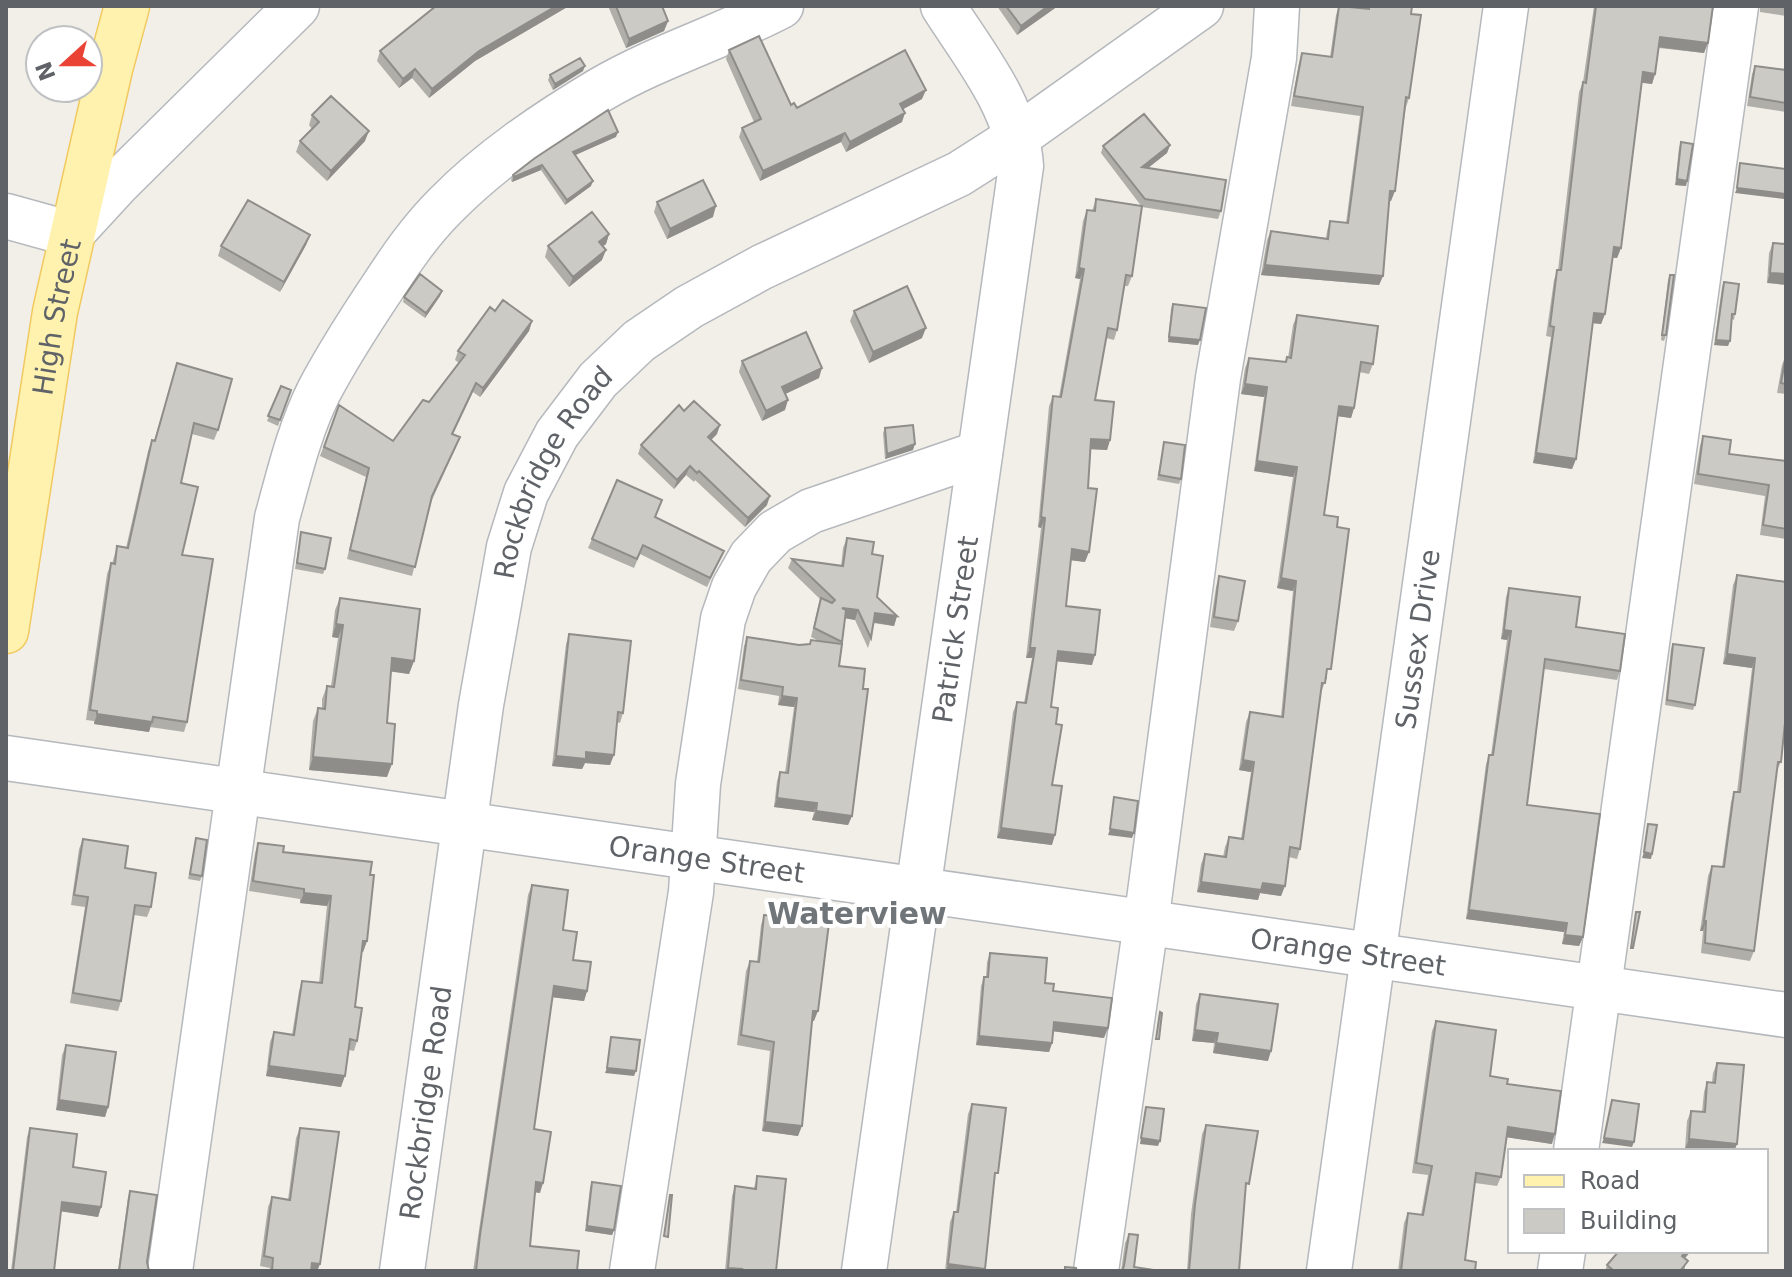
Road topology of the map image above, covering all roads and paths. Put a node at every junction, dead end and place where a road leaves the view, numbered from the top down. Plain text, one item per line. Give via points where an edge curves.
1 (127, 6) edge
2 (297, 6) edge
3 (781, 6) edge
4 (943, 6) edge
5 (1201, 6) edge
6 (1277, 6) edge
7 (1506, 6) edge
8 (1736, 6) edge
9 (1017, 137) junction
10 (6, 216) edge
11 (71, 234) junction
12 (980, 453) junction
13 (6, 631) edge
14 (6, 758) edge
15 (239, 793) junction
16 (463, 824) junction
17 (692, 857) junction
18 (917, 890) junction
19 (1146, 923) junction
20 (1373, 957) junction
21 (1598, 989) junction
22 (1786, 1015) edge
23 (1576, 1149) edge
24 (170, 1271) edge
25 (402, 1271) edge
26 (632, 1271) edge
27 (864, 1271) edge
28 (1096, 1271) edge
29 (1329, 1271) edge

1 - 11 main road, High Street
2 - 11 street
3 - 15 street via 602,89 531,134 479,173 412,243 350,336 318,394 294,454 277,518
4 - 9 street, Patrick Street via 997,91
5 - 9 street, Rockbridge Road
6 - 19 street via 1274,58 1218,378
7 - 20 street, Sussex Drive
8 - 21 street
9 - 12 street, Patrick Street via 1021,166
9 - 16 street, Rockbridge Road via 959,174 689,307 639,341 598,380 557,434 526,493 509,547
10 - 11 street
11 - 13 main road, High Street
12 - 17 street via 811,511 775,532 751,557 723,619
12 - 18 street, Patrick Street
14 - 15 street, Orange Street
15 - 16 street, Orange Street
15 - 24 street
16 - 17 street, Orange Street
16 - 25 street, Rockbridge Road
17 - 18 street, Orange Street
17 - 26 street via 691,892
18 - 19 street, Orange Street
18 - 27 street, Patrick Street
19 - 20 street, Orange Street
19 - 28 street
20 - 21 street, Orange Street
20 - 29 street, Sussex Drive
21 - 22 street, Orange Street
21 - 23 street

